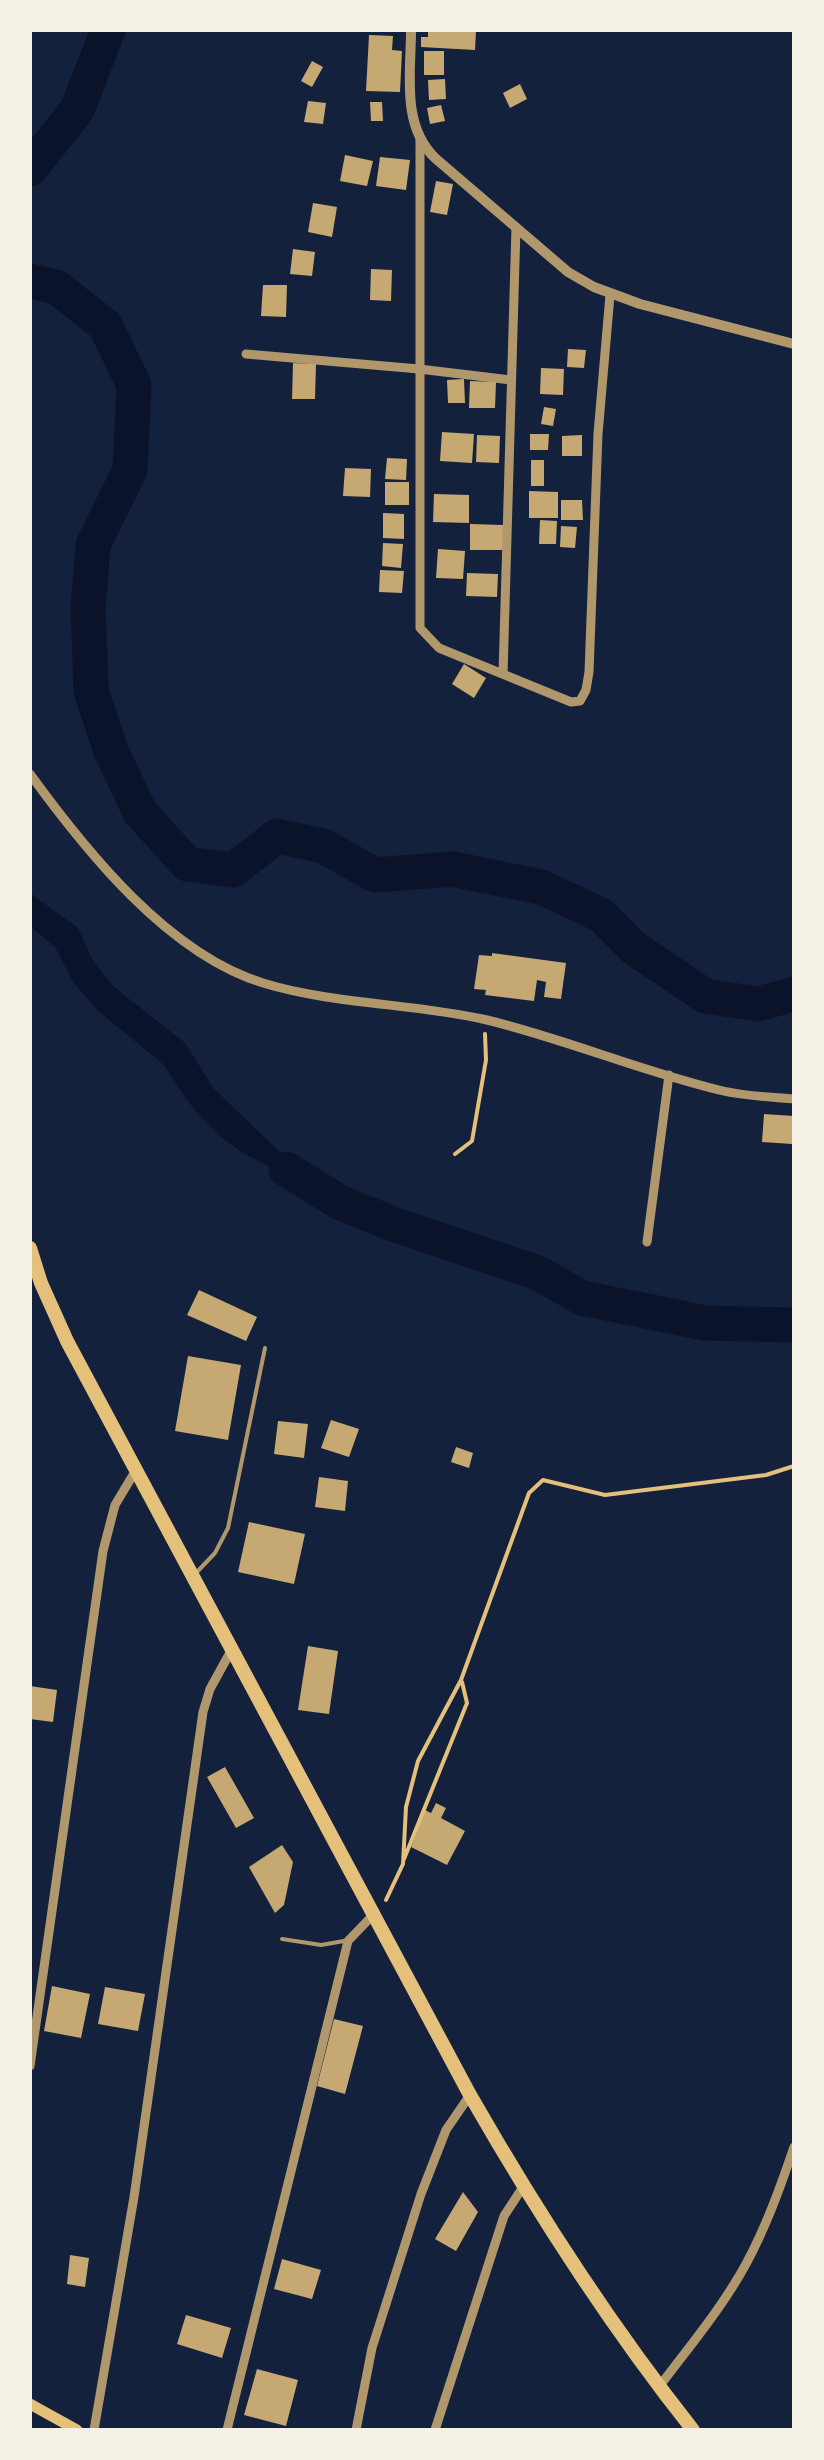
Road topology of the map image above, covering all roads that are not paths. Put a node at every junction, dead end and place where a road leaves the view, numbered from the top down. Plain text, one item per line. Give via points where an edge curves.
1 (411, 30) edge
2 (420, 140) junction
3 (516, 226) junction
4 (610, 295) junction
5 (794, 344) edge
6 (246, 354) dead end
7 (419, 368) junction
8 (512, 380) junction
9 (504, 674) junction
10 (30, 774) edge
11 (669, 1075) junction
12 (794, 1099) edge
13 (647, 1242) dead end
14 (30, 1248) edge
15 (264, 1348) dead end
16 (136, 1470) junction
17 (192, 1576) junction
18 (232, 1649) junction
19 (373, 1915) junction
20 (282, 1939) dead end
21 (348, 1941) junction
22 (30, 2066) edge
23 (470, 2094) junction
24 (794, 2148) edge
25 (523, 2188) junction
26 (659, 2387) junction
27 (30, 2404) edge
28 (77, 2430) edge
29 (94, 2430) edge
30 (227, 2430) edge
31 (356, 2430) edge
32 (434, 2430) edge
33 (693, 2430) edge

1 - 2 street via 412,109
2 - 3 street
2 - 7 street
3 - 4 street via 568,272
3 - 8 street
4 - 5 street
4 - 9 street via 586,690 571,702
6 - 7 street
7 - 8 street
7 - 9 street via 420,628 439,648
8 - 9 street
10 - 11 street via 159,923 239,974 303,992 484,1020
11 - 12 street via 720,1091
11 - 13 street
14 - 16 highway via 67,1341
15 - 17 lane via 228,1528
16 - 17 highway
16 - 22 street via 115,1506 103,1551
17 - 18 highway
18 - 19 highway
18 - 29 street via 204,1712
19 - 21 street
19 - 23 highway
20 - 21 lane
21 - 30 street
23 - 25 highway
23 - 31 street via 446,2130 421,2194 372,2348
24 - 26 street via 745,2265
25 - 26 highway
25 - 32 street via 504,2216
26 - 33 highway
27 - 28 main road

